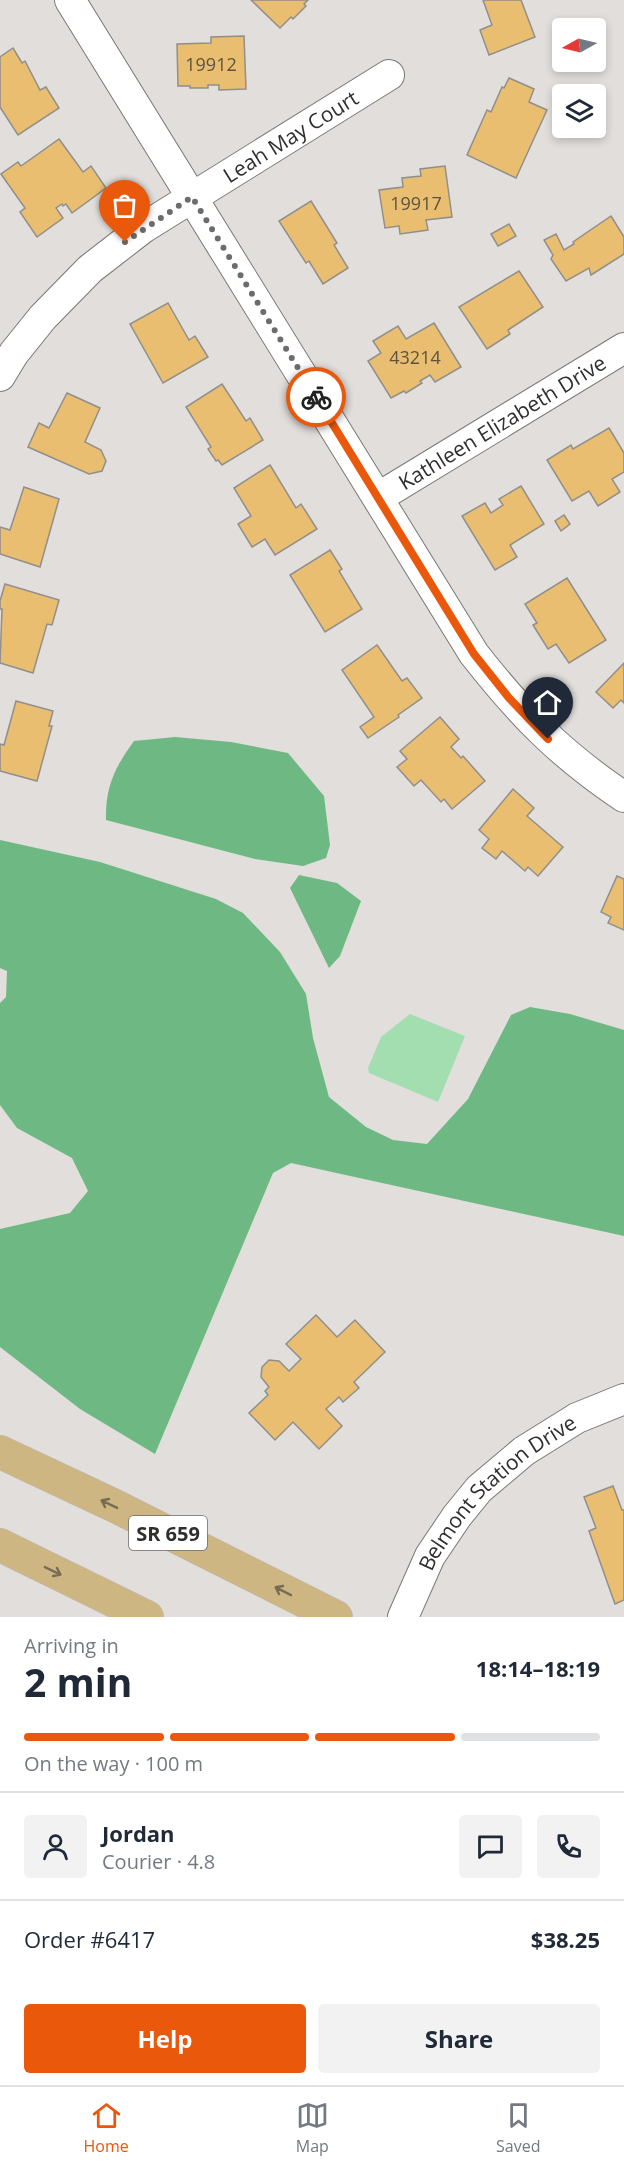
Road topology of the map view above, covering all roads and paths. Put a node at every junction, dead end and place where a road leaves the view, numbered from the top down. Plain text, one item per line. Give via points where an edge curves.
1 (70, 0) edge
2 (388, 75) dead end
3 (192, 197) junction
4 (624, 348) edge
5 (0, 376) edge
6 (379, 497) junction
7 (624, 797) edge
8 (624, 1399) edge
9 (0, 1452) edge
10 (0, 1545) edge
11 (147, 1617) edge
12 (336, 1617) edge
13 (403, 1617) edge

1 - 3 street
2 - 3 street, Leah May Court
3 - 5 street, Leah May Court via 90,269 43,317
3 - 6 street
4 - 6 street, Kathleen Elizabeth Drive
6 - 7 street via 474,654 509,698 548,739
8 - 13 street, Belmont Station Drive via 568,1424 524,1451 479,1488 430,1556
12 -> 9 main road, SR 659
10 -> 11 main road

